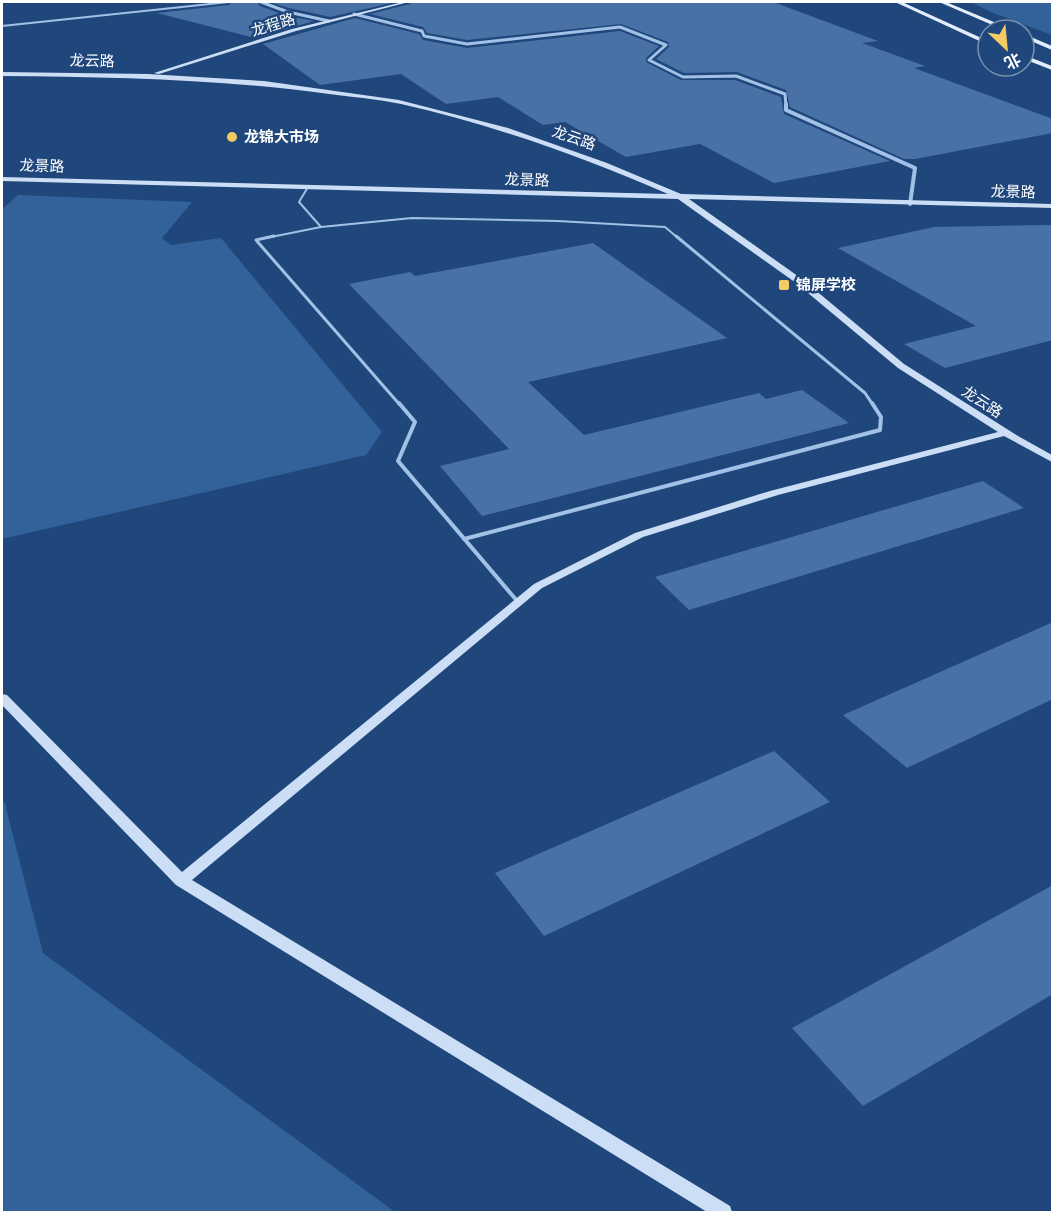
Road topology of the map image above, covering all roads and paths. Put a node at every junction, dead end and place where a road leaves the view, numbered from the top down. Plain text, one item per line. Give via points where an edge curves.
1 (229, 2) edge
2 (261, 2) edge
3 (407, 2) edge
4 (898, 2) edge
5 (942, 2) edge
6 (354, 14) junction
7 (981, 18) edge
8 (330, 21) junction
9 (2, 26) edge
10 (976, 38) edge
11 (1036, 41) edge
12 (1053, 48) edge
13 (1036, 62) edge
14 (1053, 68) edge
15 (2, 74) edge
16 (148, 76) junction
17 (2, 178) edge
18 (308, 187) junction
19 (683, 198) junction
20 (910, 204) junction
21 (1053, 206) edge
22 (321, 227) junction
23 (1005, 433) junction
24 (1053, 459) edge
25 (464, 538) junction
26 (518, 602) junction
27 (2, 698) edge
28 (181, 881) junction
29 (723, 1212) edge

1 - 9 lane
2 - 8 street
3 - 6 street, 龙程路
4 - 10 main road
5 - 7 main road
6 - 8 street, 龙程路
6 - 20 street via 422,31 424,36 467,44 620,27 666,45 649,60 683,77 736,76 785,94 786,110 915,168
8 - 16 street, 龙程路
11 - 12 main road
13 - 14 main road
15 - 16 street, 龙云路
16 - 19 street, 龙云路 via 264,83 399,102 506,129 605,164
17 - 18 street, 龙景路
18 - 19 street, 龙景路
18 - 22 lane via 299,202
19 - 20 street, 龙景路
19 - 23 street, 龙云路 via 799,281 901,366
20 - 21 street, 龙景路
22 - 25 lane via 256,240 415,422 398,461
22 - 25 lane via 412,218 558,220 665,228 866,393 881,417 880,430
23 - 24 street, 龙云路
23 - 26 street via 774,494 639,535 538,586
25 - 26 lane
26 - 28 street
27 - 28 street
28 - 29 street

